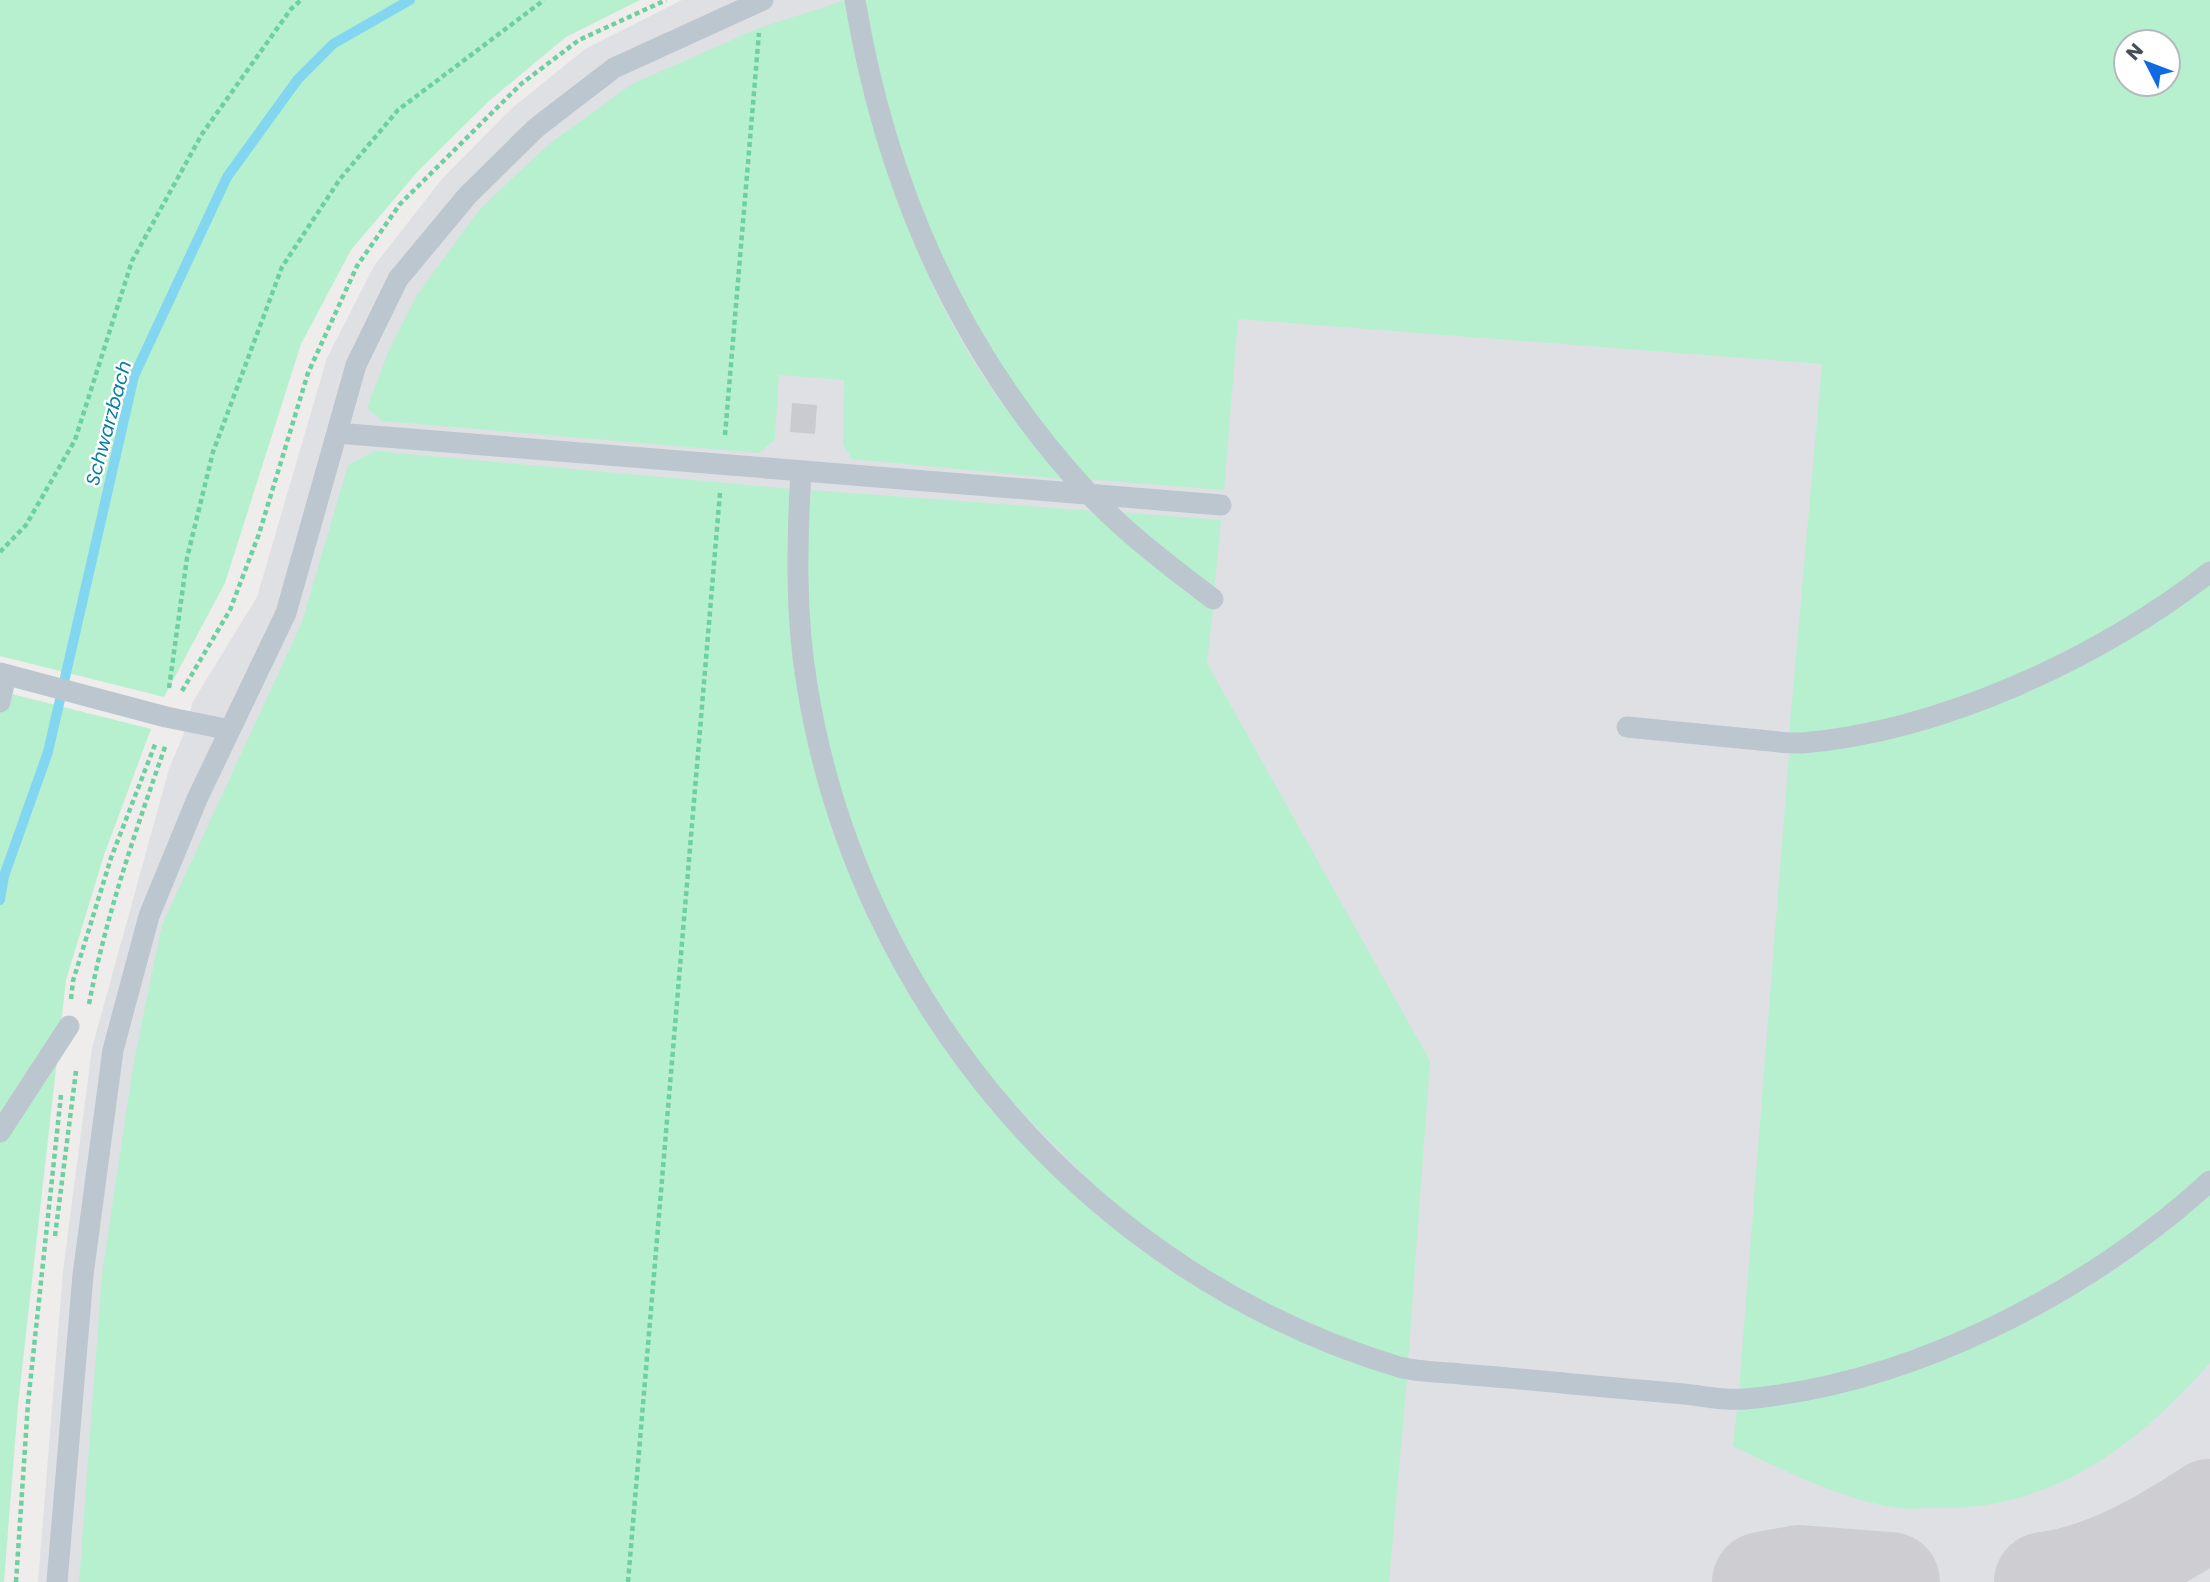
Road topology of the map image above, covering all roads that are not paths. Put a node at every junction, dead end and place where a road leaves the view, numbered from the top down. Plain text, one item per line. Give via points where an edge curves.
1 (763, 0) edge
2 (855, 0) edge
3 (337, 433) junction
4 (801, 471) junction
5 (1092, 496) junction
6 (1221, 505) dead end
7 (2210, 572) edge
8 (1213, 599) dead end
9 (3, 674) edge
10 (0, 702) edge
11 (1627, 727) dead end
12 (230, 730) junction
13 (69, 1026) dead end
14 (0, 1132) edge
15 (2210, 1181) edge
16 (57, 1582) edge

1 - 3 lane via 614,68 536,128 467,196 398,279 356,365
2 - 5 lane via 882,128 927,250 990,365
3 - 4 lane
3 - 12 lane via 286,613
4 - 5 lane
4 - 15 lane via 796,556 799,620 818,746 857,869 913,984 985,1089 1072,1181 1172,1259 1282,1322 1406,1369 1741,1400 1876,1372 2004,1322 2123,1253
5 - 6 lane
5 - 8 lane
7 - 11 lane via 2125,631 2064,664 1936,715 1800,743
9 - 10 lane
9 - 12 lane
12 - 16 lane via 149,916 113,1050 83,1275
13 - 14 lane

